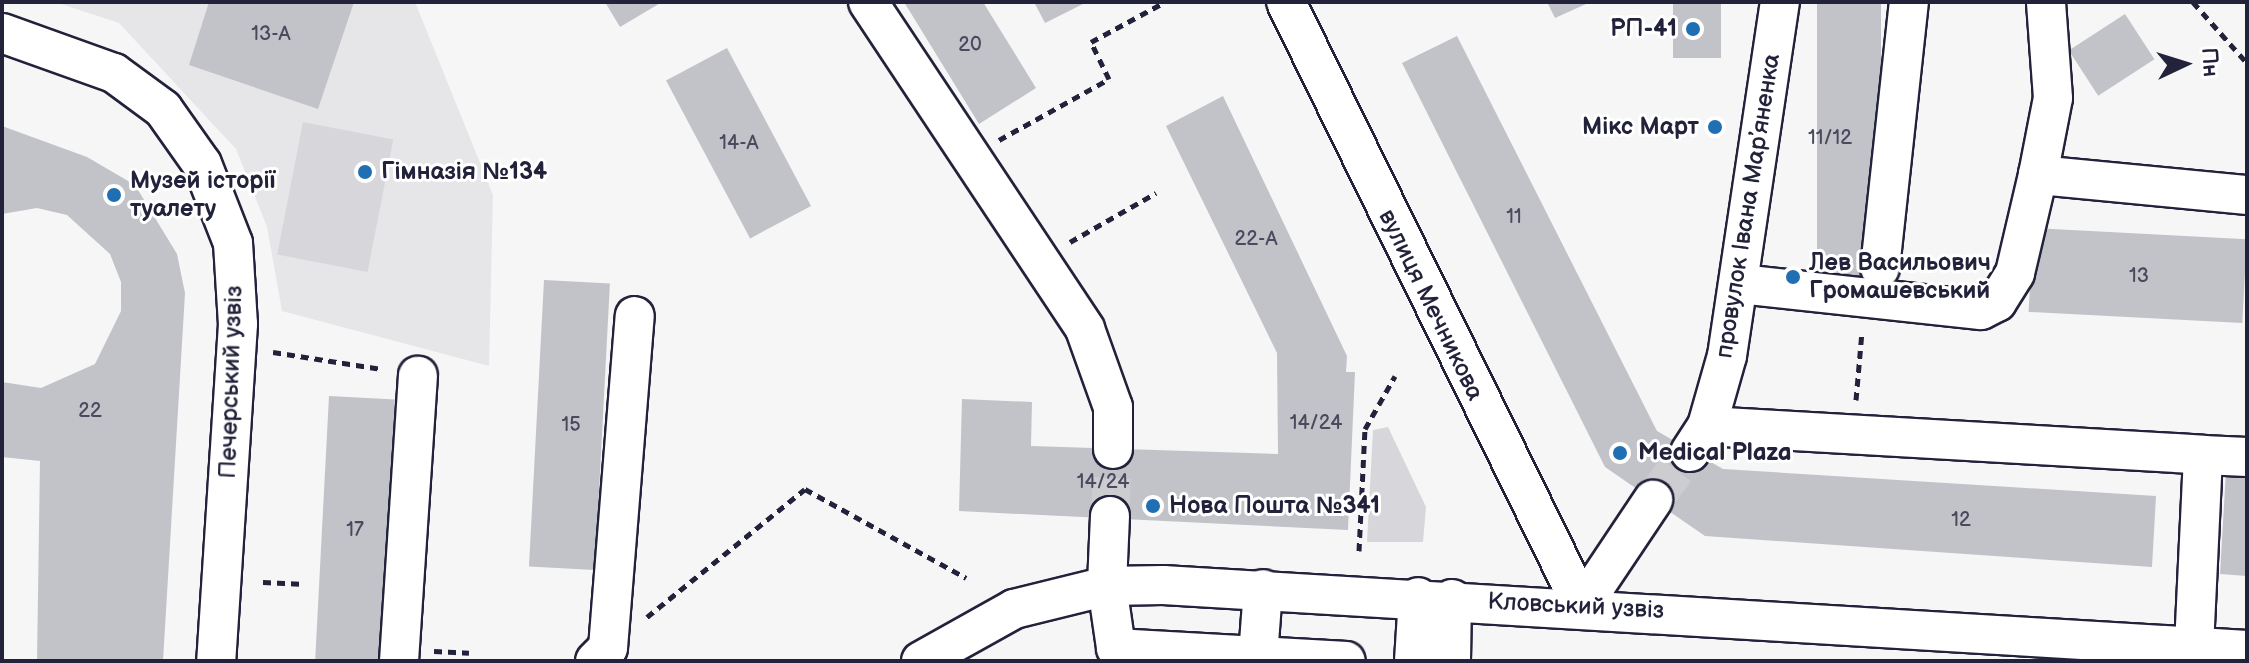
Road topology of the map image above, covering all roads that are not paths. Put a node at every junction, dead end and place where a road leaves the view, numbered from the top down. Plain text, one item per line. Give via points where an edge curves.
1 (868, 2) edge
2 (1286, 2) edge
3 (1780, 2) edge
4 (1909, 2) edge
5 (2046, 2) edge
6 (2, 33) edge
7 (2038, 175) junction
8 (2247, 195) edge
9 (1740, 284) junction
10 (1876, 285) junction
11 (635, 316) dead end
12 (418, 376) road end
13 (1113, 449) tunnel mouth
14 (2203, 455) junction
15 (2247, 457) edge
16 (1653, 500) tunnel mouth
17 (1108, 529) tunnel mouth
18 (1107, 586) junction
19 (1263, 589) junction
20 (1435, 598) junction
21 (1582, 606) junction
22 (2194, 647) junction
23 (2247, 650) edge
24 (2131, 652) edge
25 (602, 655) edge
26 (1258, 656) junction
27 (216, 661) edge
28 (399, 661) edge
29 (921, 661) edge
30 (1346, 661) edge
31 (1414, 661) edge
32 (1451, 661) edge

1 - 13 street via 1042,258 1103,370
2 - 21 street, вулиця Мечникова
3 - 9 street, провулок Івана Марʼяненка
4 - 10 street
5 - 7 street via 2053,98
6 - 27 street, Печерський узвіз via 114,73 163,109 202,164 233,243 238,324
7 - 8 street
7 - 10 street via 2015,273 1997,302 1956,312
9 - 10 street
9 - 14 street, провулок Івана Марʼяненка via 1699,439 1854,434
11 - 25 street
12 - 28 street
14 - 15 street
14 - 22 street
16 - 21 street
17 - 18 street
18 - 19 street, Кловський узвіз
18 - 26 street via 1116,648
18 - 29 street, Кловський узвіз via 1014,609
19 - 20 street, Кловський узвіз
19 - 26 street
20 - 21 street, Кловський узвіз
20 - 31 street
20 - 32 street
21 - 24 street, Кловський узвіз
22 - 23 street, Кловський узвіз
22 - 24 street, Кловський узвіз
26 - 30 street

